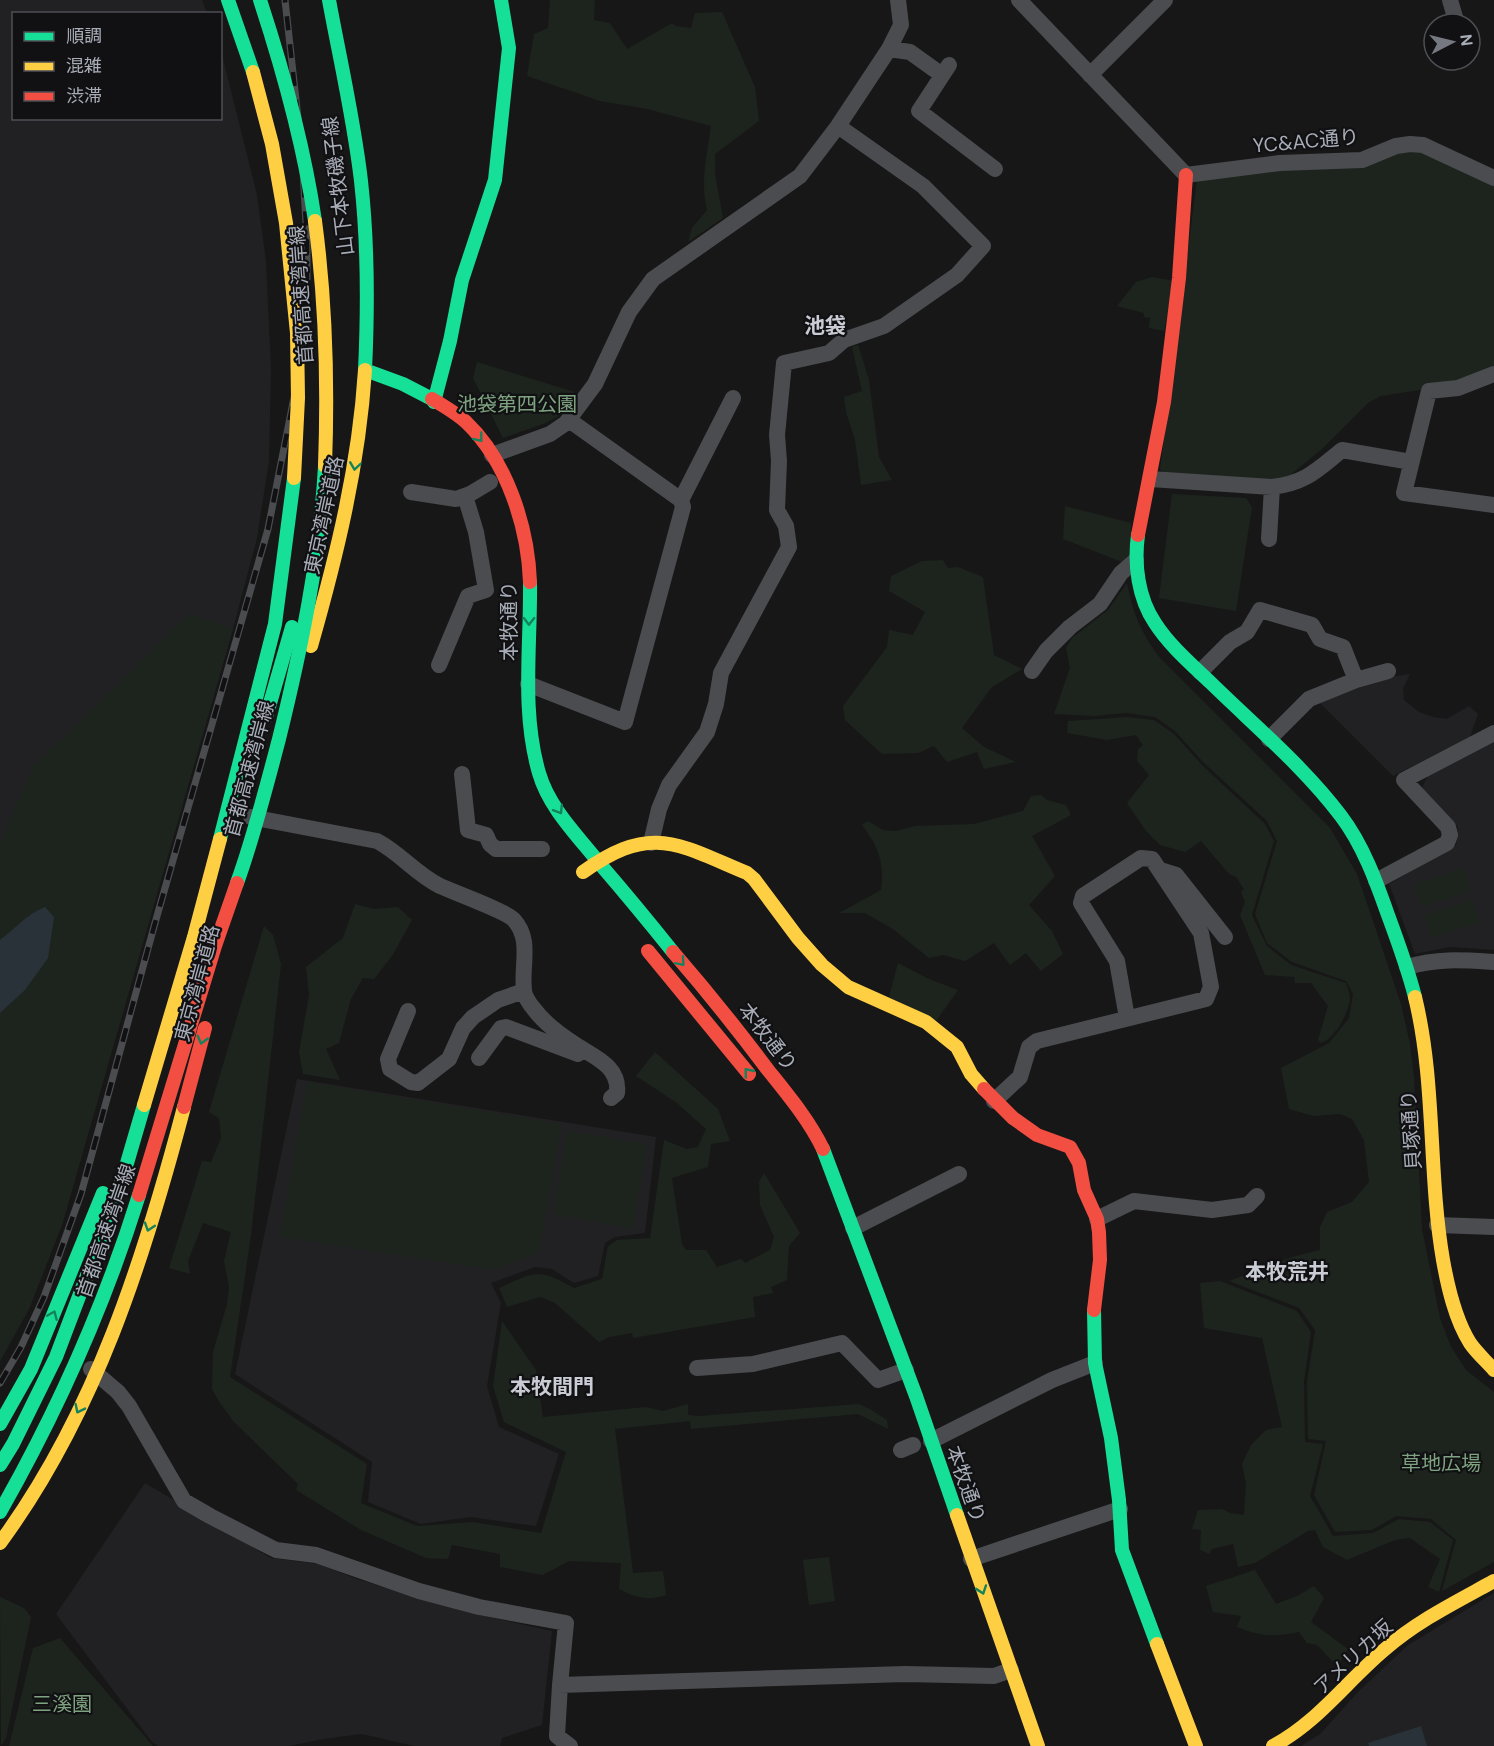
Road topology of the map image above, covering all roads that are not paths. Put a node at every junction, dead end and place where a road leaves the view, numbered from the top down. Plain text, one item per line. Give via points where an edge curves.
1 (226, 0) edge
2 (258, 0) edge
3 (329, 0) edge
4 (501, 0) edge
5 (898, 0) edge
6 (1019, 0) edge
7 (1165, 0) edge
8 (889, 49) junction
9 (1090, 75) junction
10 (838, 126) junction
11 (995, 169) dead end
12 (1186, 176) junction
13 (1494, 178) edge
14 (365, 369) junction
15 (1494, 374) edge
16 (733, 398) dead end
17 (434, 402) junction
18 (363, 408) junction
19 (569, 420) junction
20 (456, 433) dead end
21 (492, 455) junction
22 (1411, 462) junction
23 (1150, 479) junction
24 (489, 481) dead end
25 (1272, 487) junction
26 (411, 492) dead end
27 (465, 496) junction
28 (681, 500) junction
29 (1494, 505) edge
30 (506, 518) dead end
31 (1269, 539) dead end
32 (513, 555) dead end
33 (1136, 560) junction
34 (439, 665) dead end
35 (1032, 671) dead end
36 (1388, 671) dead end
37 (1200, 672) junction
38 (1356, 680) junction
39 (528, 684) junction
40 (1494, 733) edge
41 (1269, 739) junction
42 (462, 774) dead end
43 (236, 814) junction
44 (262, 820) junction
45 (651, 843) junction
46 (542, 849) dead end
47 (597, 861) junction
48 (1159, 870) junction
49 (1376, 881) junction
50 (592, 883) dead end
51 (1225, 937) dead end
52 (641, 943) dead end
53 (1494, 962) edge
54 (1407, 967) junction
55 (524, 991) junction
56 (408, 1011) dead end
57 (1127, 1018) junction
58 (479, 1058) dead end
59 (607, 1066) junction
60 (755, 1081) dead end
61 (611, 1098) dead end
62 (994, 1101) junction
63 (959, 1174) dead end
64 (1257, 1196) dead end
65 (1097, 1219) junction
66 (1437, 1225) junction
67 (1494, 1227) edge
68 (853, 1228) junction
69 (43, 1339) junction
70 (1095, 1363) junction
71 (697, 1368) dead end
72 (1494, 1370) edge
73 (96, 1373) junction
74 (894, 1376) junction
75 (0, 1424) edge
76 (931, 1441) junction
77 (0, 1458) edge
78 (0, 1465) edge
79 (0, 1496) edge
80 (1120, 1509) junction
81 (0, 1512) edge
82 (0, 1543) edge
83 (971, 1559) junction
84 (1494, 1581) edge
85 (1011, 1670) junction
86 (560, 1685) junction
87 (570, 1746) edge
88 (1038, 1746) edge
89 (1196, 1746) edge
90 (1273, 1746) edge

1 - 77 main road, 首都高速湾岸線, bridge via 253,84 286,258 292,332 292,428 279,575 252,704 222,818 122,1171 60,1340
1 - 78 main road, 東京湾岸道路, bridge via 257,85 272,144 286,223 297,333 294,479 275,624 194,937 118,1194 74,1316
2 - 79 main road, 東京湾岸道路, bridge via 305,168 321,298 321,438 315,537 303,614 263,775 148,1156 107,1278 80,1350
2 - 81 main road, 首都高速湾岸線, bridge via 274,41 307,167 324,302 326,444 318,538 305,621 253,835 153,1156 73,1375
3 - 14 main road, 山下本牧磯子線 via 361,181 368,293
4 - 17 main road via 509,48 495,180 462,280
5 - 8 street via 901,25
6 - 9 street
7 - 9 street
8 - 10 street
8 - 11 street via 910,52 945,70 919,111
9 - 12 street
10 - 19 street via 800,176 653,279 629,312 595,384
10 - 45 street via 924,186 983,246 957,275 884,326 844,340 829,354 784,363 777,435 777,510 786,526 789,547 721,673 707,732 669,785
12 - 13 street, YC&AC通り via 1280,163 1362,160 1410,144 1423,145
12 - 23 main road, 貝塚通り via 1179,278
14 - 17 main road, 本牧通り via 404,383
14 - 18 main road, 東京湾岸道路
15 - 22 street via 1458,388 1429,391
16 - 28 street
17 - 20 main road, 本牧通り
17 -> 21 main road, 本牧通り via 462,418
18 - 43 main road, 東京湾岸道路 via 347,441
18 -> 44 main road, 東京湾岸道路 via 350,498 332,574
19 - 21 street via 550,434
19 - 28 street
21 -> 39 main road, 本牧通り via 518,508 527,549
22 - 25 street via 1342,450 1309,477
22 - 29 street via 1404,493
23 - 25 street
23 - 33 main road, 貝塚通り
24 - 27 street
25 - 31 street
26 - 27 street via 456,499
27 - 34 street via 486,590 468,596
28 - 39 street via 683,507 625,722
30 - 32 main road, 本牧通り
33 - 35 street via 1121,573 1101,604 1070,627
33 - 37 main road, 貝塚通り via 1137,577 1154,622
36 - 38 street
37 - 38 street via 1230,642 1247,632 1260,610 1312,625 1320,639 1343,647
37 - 41 main road, 貝塚通り
38 - 41 street via 1309,699
39 -> 47 main road, 本牧通り via 529,721 539,775 561,815
40 - 49 street via 1404,780 1448,827 1450,835 1447,843
41 - 49 main road, 貝塚通り via 1343,818
42 - 46 street via 468,830 486,835 496,849
43 - 44 street
69 -> 43 main road, 東京湾岸道路 via 178,1004
44 - 55 street via 377,841 438,885 514,918 526,941
44 -> 73 main road, 東京湾岸道路 via 151,1223
45 - 47 main road via 615,851
45 - 62 main road via 667,843 747,873 822,965 848,987 926,1022 957,1047 971,1074
47 - 50 main road via 580,868
47 -> 68 main road, 本牧通り via 727,1016 816,1134
48 - 51 street via 1176,875
48 - 57 street via 1201,933 1212,987 1206,999
48 - 57 street via 1152,859 1141,858 1083,896 1081,903 1117,961
49 - 54 main road, 貝塚通り
60 -> 52 main road, 本牧通り
53 - 54 street via 1449,959
54 - 66 main road, 貝塚通り via 1427,1070
55 - 56 street via 498,1000 473,1017 449,1059 418,1083 390,1069 388,1059
55 - 59 street via 535,1011
57 - 62 street via 1037,1041 1029,1047 1020,1077
58 - 59 street via 501,1028 506,1027
59 - 61 street via 618,1084 617,1093
62 - 65 main road via 1037,1135 1070,1147
63 - 68 street
64 - 65 street via 1248,1205 1212,1210 1134,1201
65 - 70 main road via 1101,1260 1094,1301
66 - 67 street
66 - 72 main road, 貝塚通り via 1458,1317 1470,1343
68 - 74 main road, 本牧通り
69 - 73 street
69 - 75 main road, 東京湾岸道路
70 - 76 street via 1052,1380
70 - 80 main road via 1111,1438
71 - 74 street via 753,1364 842,1343 878,1380
73 -> 82 main road, 東京湾岸道路 via 40,1484
73 - 86 street via 129,1406 184,1501 276,1550 316,1555 479,1607 567,1623
74 - 76 main road, 本牧通り
76 - 83 main road, 本牧通り
80 - 83 street
80 - 89 main road via 1122,1550
83 -> 85 main road, 本牧通り
84 - 90 main road, アメリカ坂 via 1386,1648 1308,1726
85 - 86 street via 994,1676 905,1674
85 - 88 main road, 本牧通り
86 - 87 street via 557,1737

